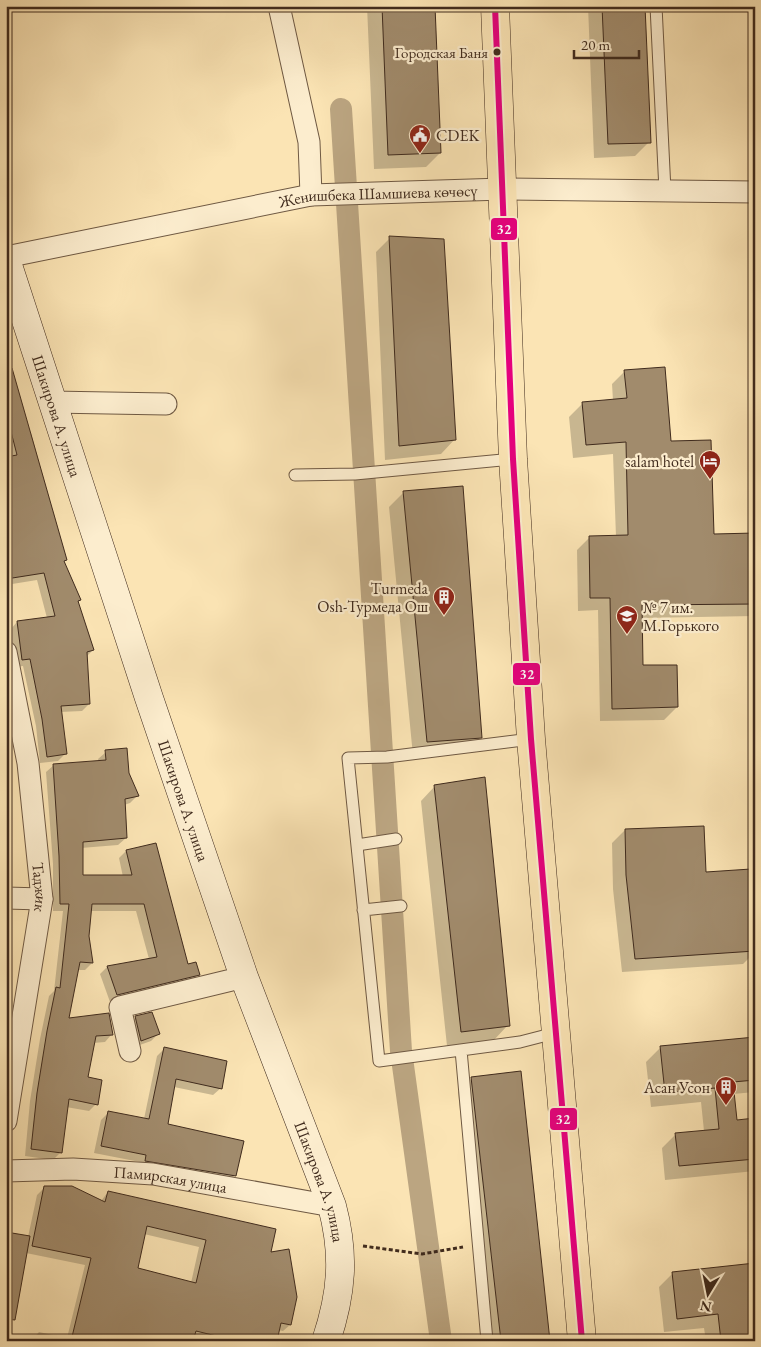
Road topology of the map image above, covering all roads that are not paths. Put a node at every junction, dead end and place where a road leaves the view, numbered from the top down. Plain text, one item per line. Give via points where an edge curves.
1 (279, 6) edge
2 (495, 6) edge
3 (656, 6) edge
4 (503, 189) junction
5 (666, 191) junction
6 (755, 192) edge
7 (318, 195) junction
8 (6, 258) edge
9 (51, 402) junction
10 (166, 404) dead end
11 (513, 460) junction
12 (295, 475) dead end
13 (6, 652) edge
14 (531, 739) junction
15 (396, 839) dead end
16 (357, 845) junction
17 (6, 898) edge
18 (42, 899) junction
19 (401, 906) dead end
20 (363, 910) junction
21 (244, 978) junction
22 (555, 1033) junction
23 (461, 1050) junction
24 (130, 1051) dead end
25 (6, 1121) edge
26 (6, 1171) edge
27 (332, 1206) junction
28 (326, 1341) edge
29 (486, 1341) edge
30 (582, 1341) edge

1 - 7 street
2 - 4 main road
3 - 5 lane
4 - 5 street, Женишбека Шамшиева көчөсү
4 - 7 street, Женишбека Шамшиева көчөсү
4 - 11 main road
5 - 6 street, Женишбека Шамшиева көчөсү
7 - 8 street, Женишбека Шамшиева көчөсү
8 - 9 main road, Шакирова А. улица
9 - 10 street
9 - 21 main road, Шакирова А. улица
11 - 12 lane via 387,472
11 - 14 main road
13 - 18 street, Таджик via 28,763
14 - 16 lane via 388,757 348,758
14 - 22 main road
15 - 16 lane
16 - 20 lane
17 - 18 street
18 - 25 street, Таджик
19 - 20 lane
20 - 23 lane via 379,1061
21 - 24 street via 120,1007
21 - 27 main road, Шакирова А. улица
22 - 23 lane via 520,1042
22 - 30 main road
23 - 29 lane
26 - 27 street, Памирская улица via 74,1169 153,1174
27 - 28 main road, Шакирова А. улица via 340,1242 341,1282

